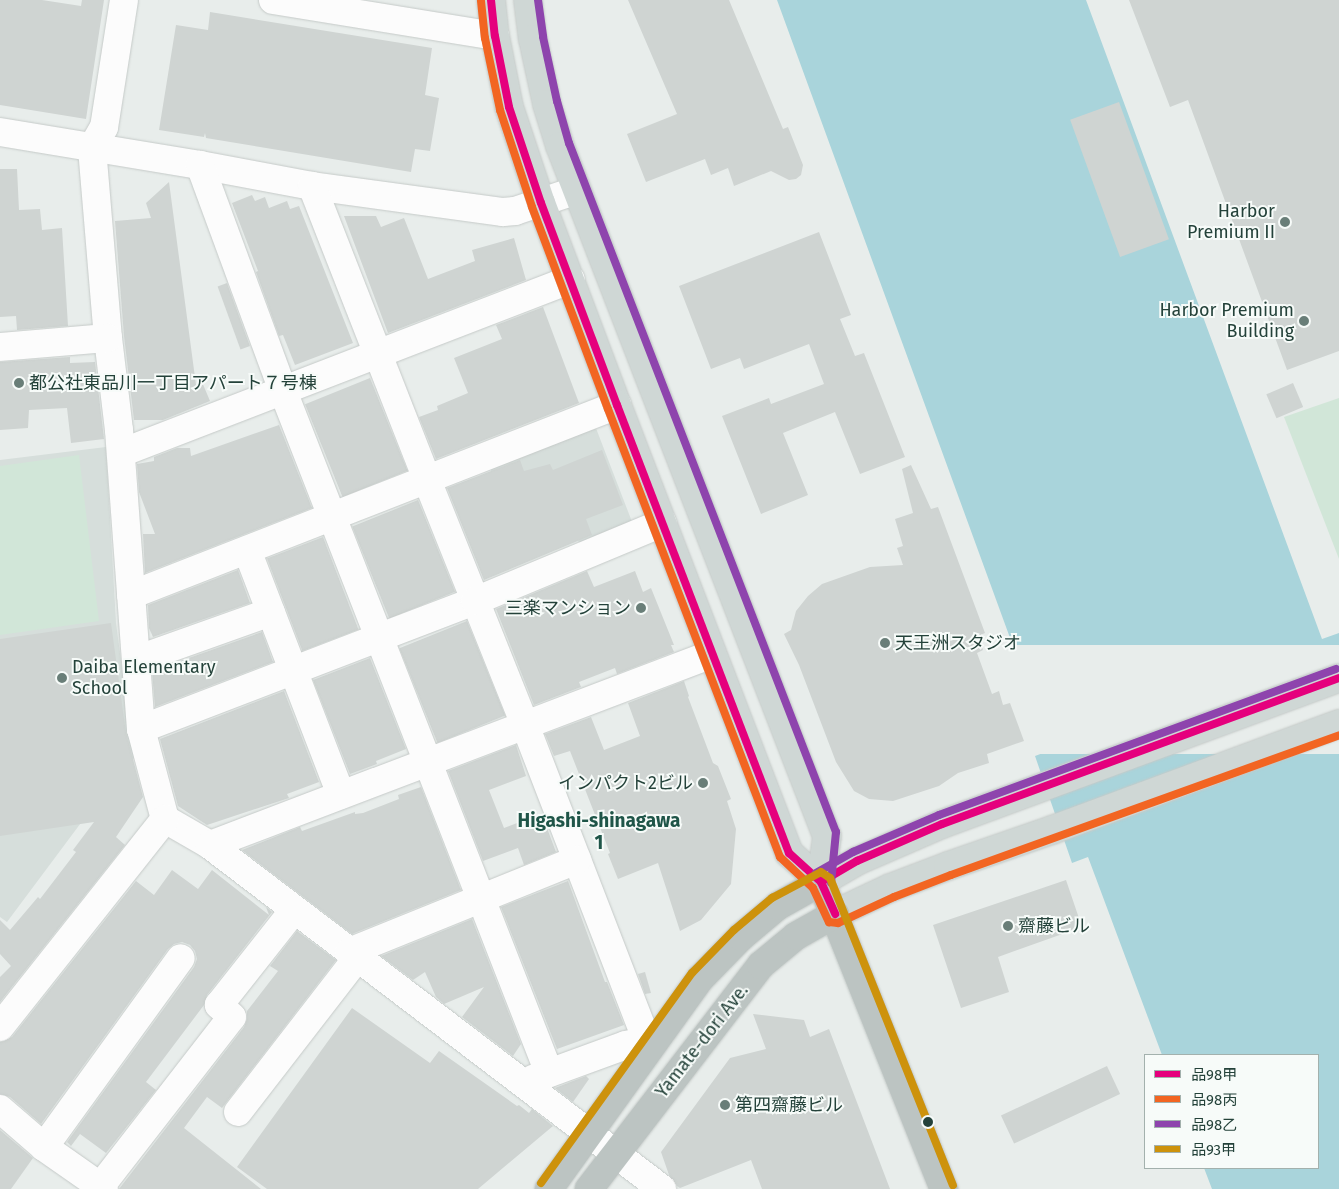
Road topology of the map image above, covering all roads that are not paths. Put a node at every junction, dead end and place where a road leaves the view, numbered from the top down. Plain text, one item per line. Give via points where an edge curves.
1 (124, 0) edge
2 (273, 0) edge
3 (491, 0) edge
4 (528, 0) edge
5 (494, 36) junction
6 (0, 132) edge
7 (92, 148) junction
8 (200, 165) junction
9 (312, 186) junction
10 (577, 190) junction
11 (542, 203) junction
12 (571, 279) junction
13 (108, 338) junction
14 (0, 347) edge
15 (378, 354) junction
16 (282, 391) junction
17 (617, 405) junction
18 (121, 453) junction
19 (426, 480) junction
20 (332, 517) junction
21 (662, 523) junction
22 (247, 550) junction
23 (131, 596) junction
24 (475, 600) junction
25 (271, 612) junction
26 (378, 637) junction
27 (712, 654) junction
28 (136, 660) junction
29 (294, 671) junction
30 (1339, 678) edge
31 (1339, 724) edge
32 (525, 725) junction
33 (141, 729) junction
34 (427, 762) junction
35 (341, 796) junction
36 (165, 819) junction
37 (210, 845) junction
38 (577, 860) junction
39 (821, 882) junction
40 (480, 898) junction
41 (294, 910) junction
42 (835, 914) junction
43 (353, 955) junction
44 (181, 958) dead end
45 (0, 1027) edge
46 (655, 1039) junction
47 (549, 1073) junction
48 (522, 1084) junction
49 (0, 1110) edge
50 (238, 1112) dead end
51 (589, 1134) junction
52 (44, 1147) junction
53 (616, 1153) junction
54 (102, 1188) edge
55 (549, 1189) edge
56 (589, 1189) edge
57 (662, 1189) edge
58 (944, 1189) edge

1 - 7 street via 104,127
2 - 5 street
3 - 5 main road
4 - 10 main road via 547,104
5 - 11 main road via 509,107
6 - 7 street
7 - 8 street
7 - 13 street
8 - 9 street
8 - 16 street
9 - 11 street via 503,212
9 - 15 street
10 - 11 street
10 - 39 main road via 827,836
11 - 12 main road
12 - 15 street
12 - 17 main road
13 - 14 street
13 - 18 street
15 - 16 street
15 - 19 street
16 - 18 street
16 - 20 street
17 - 19 street
17 - 21 main road
18 - 23 street
19 - 20 street
19 - 24 street
20 - 22 street
20 - 26 street
21 - 24 street
21 - 27 main road
22 - 23 street
22 - 25 street
23 - 28 street
24 - 26 street
24 - 32 street
25 - 28 street
25 - 29 street
26 - 29 street
26 - 34 street
27 - 32 street
27 - 39 main road via 789,853
28 - 33 street
29 - 33 street
29 - 35 street
30 - 39 main road via 908,838
31 - 42 main road via 890,888
32 - 34 street
32 - 38 street
33 - 36 street
34 - 35 street
34 - 40 street
35 - 37 street
36 - 37 street
36 - 45 street
37 - 41 street
38 - 40 street
38 - 46 street via 642,1029
39 - 42 highway
39 - 46 highway, Yamate-dori Ave. via 778,906 741,937 700,979
40 - 43 street
40 - 47 street
41 - 43 street
41 - 54 street via 219,1005 232,1017
42 - 53 highway, Yamate-dori Ave. via 796,936 761,965
42 - 58 highway
43 - 48 street
43 - 50 street
44 - 52 street
46 - 47 street via 626,1045
46 - 51 highway, Yamate-dori Ave.
47 - 48 street
48 - 51 street
49 - 52 street
51 - 53 street
51 - 55 highway, Yamate-dori Ave.
52 - 54 street
53 - 56 highway, Yamate-dori Ave.
53 - 57 street

